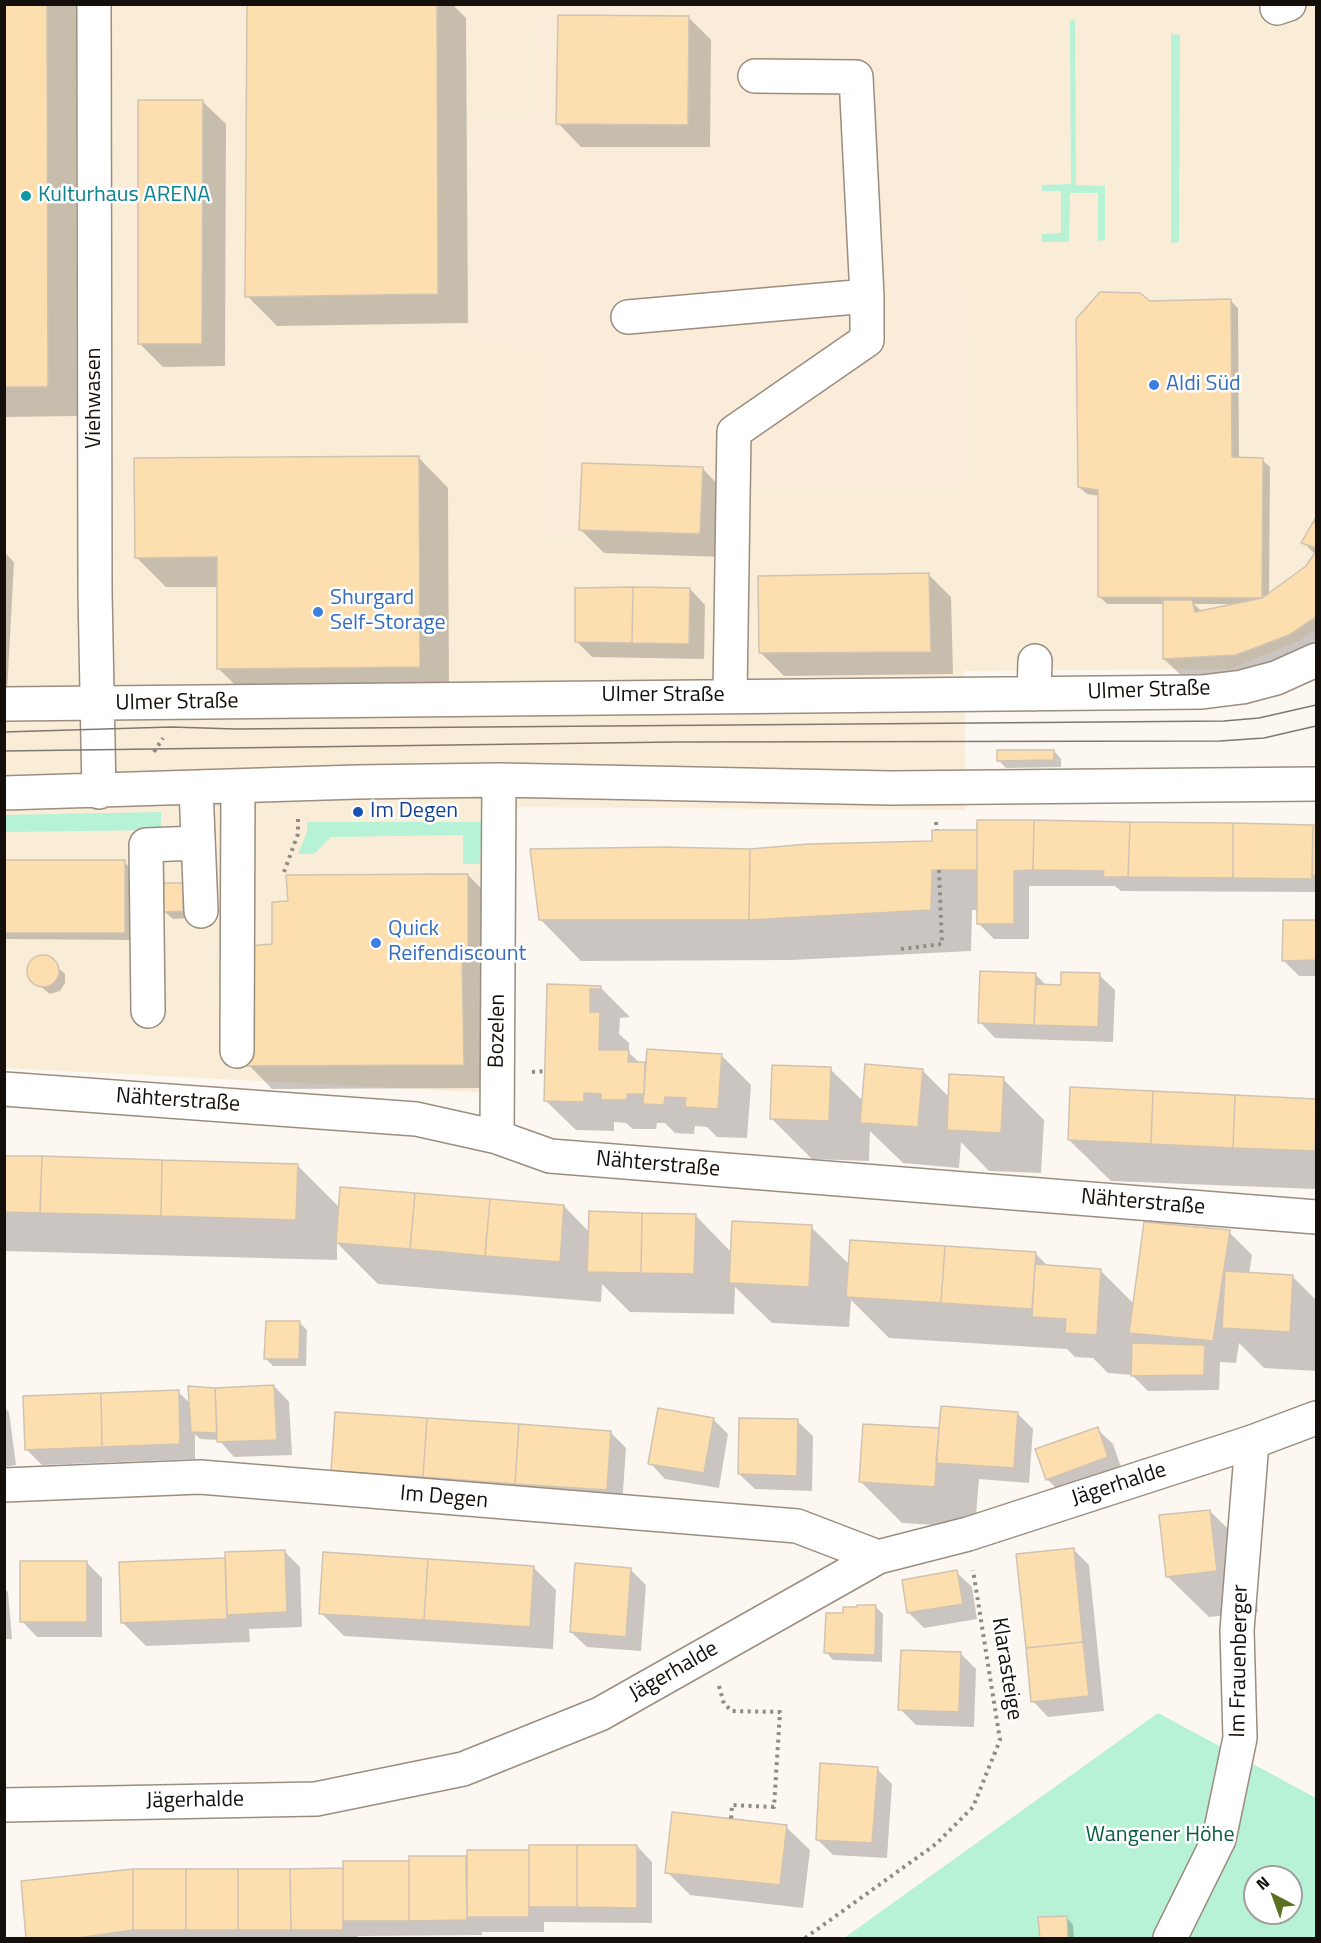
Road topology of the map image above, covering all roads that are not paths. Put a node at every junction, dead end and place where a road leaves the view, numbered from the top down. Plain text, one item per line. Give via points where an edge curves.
1 (94, 4) edge
2 (755, 76) dead end
3 (867, 296) junction
4 (628, 317) dead end
5 (1317, 660) edge
6 (1035, 662) dead end
7 (1034, 694) junction
8 (730, 696) junction
9 (4, 704) edge
10 (98, 705) junction
11 (499, 780) junction
12 (1317, 784) edge
13 (238, 786) junction
14 (196, 788) junction
15 (99, 792) junction
16 (4, 793) edge
17 (198, 843) junction
18 (201, 911) dead end
19 (148, 1011) dead end
20 (237, 1051) dead end
21 (4, 1089) edge
22 (497, 1137) junction
23 (1317, 1217) edge
24 (1317, 1418) edge
25 (1252, 1442) junction
26 (4, 1485) edge
27 (878, 1557) junction
28 (4, 1805) edge
29 (1170, 1938) edge

1 - 10 street, Viehwasen
2 - 3 street via 856,77
3 - 4 street
3 - 8 street via 867,340 734,432
5 - 7 street, Ulmer Straße via 1276,678 1202,692
6 - 7 street
7 - 8 street, Ulmer Straße
8 - 10 street, Ulmer Straße
9 - 10 street, Ulmer Straße
10 - 15 street, Viehwasen
11 - 12 street via 891,788
11 - 13 street
11 - 22 street, Bozelen
13 - 14 street
13 - 20 street
14 - 15 street
14 - 17 street
15 - 16 street
17 - 18 street
17 - 19 street via 146,845
21 - 22 street, Nähterstraße via 416,1119
22 - 23 street, Nähterstraße via 550,1156
24 - 25 street, Jägerhalde
25 - 27 street, Jägerhalde via 968,1534
25 - 29 street, Im Frauenberger via 1237,1630 1240,1738 1219,1839
26 - 27 street, Im Degen via 200,1477 797,1526
27 - 28 street, Jägerhalde via 600,1714 463,1769 316,1798

